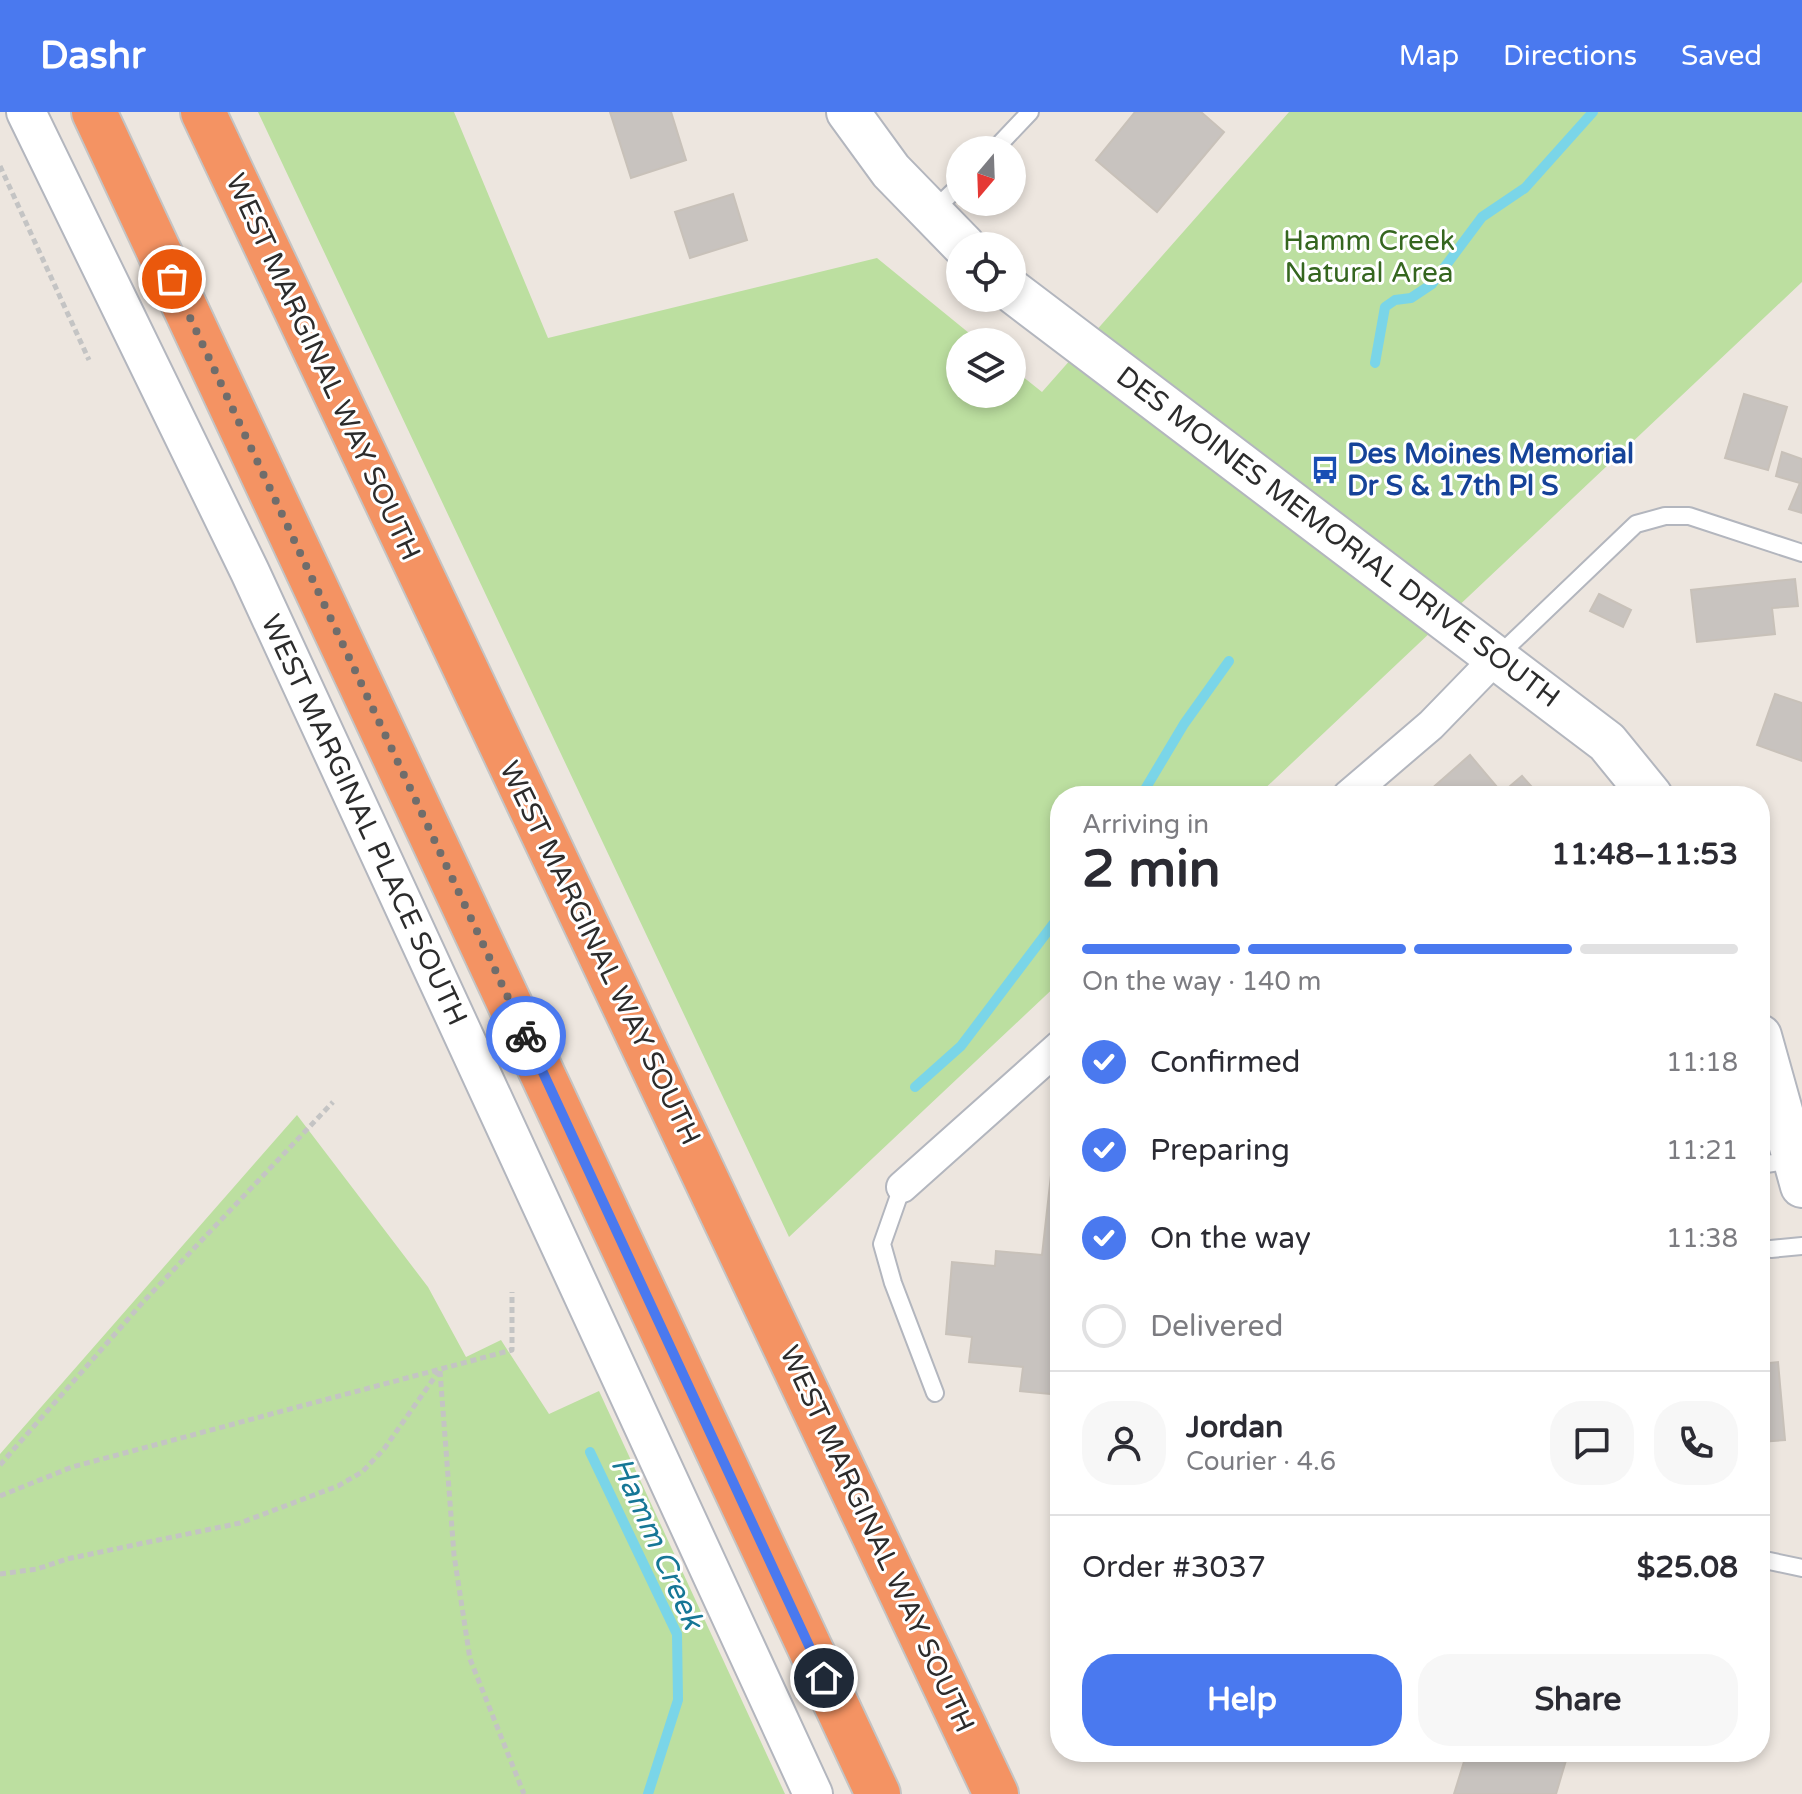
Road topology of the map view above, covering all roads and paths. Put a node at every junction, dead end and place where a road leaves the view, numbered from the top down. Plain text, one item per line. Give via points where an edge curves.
1 (26, 112) edge
2 (94, 112) edge
3 (203, 112) edge
4 (848, 112) edge
5 (1030, 112) edge
6 (1007, 136) edge
7 (0, 166) edge
8 (946, 199) edge
9 (1026, 302) edge
10 (89, 360) dead end
11 (1802, 553) edge
12 (1498, 656) junction
13 (1362, 786) edge
14 (1643, 786) edge
15 (1050, 1055) edge
16 (1770, 1088) edge
17 (333, 1102) dead end
18 (1786, 1171) edge
19 (902, 1187) joint
20 (1802, 1246) edge
21 (1771, 1249) dead end
22 (512, 1292) dead end
23 (440, 1370) junction
24 (935, 1393) dead end
25 (0, 1465) edge
26 (0, 1496) edge
27 (1770, 1561) edge
28 (1802, 1568) edge
29 (0, 1574) edge
30 (524, 1794) edge
31 (813, 1794) edge
32 (878, 1794) edge
33 (996, 1794) edge

1 - 31 street, WEST MARGINAL PLACE SOUTH via 256,586
2 - 32 highway
3 - 33 highway, WEST MARGINAL WAY SOUTH
4 - 8 main road via 891,171
5 - 6 lane
7 - 10 path
9 - 12 main road, DES MOINES MEMORIAL DRIVE SOUTH
11 - 12 lane via 1689,516 1636,524
12 - 13 street
12 - 14 main road, DES MOINES MEMORIAL DRIVE SOUTH via 1607,742
15 - 19 street
16 - 18 main road
17 - 25 path via 144,1301
19 - 24 lane via 882,1244
20 - 21 lane
22 - 23 path via 512,1350
23 - 26 path via 72,1467
23 - 29 path via 384,1449 362,1472 338,1486 240,1523
23 - 30 path via 454,1555 470,1659
27 - 28 lane

